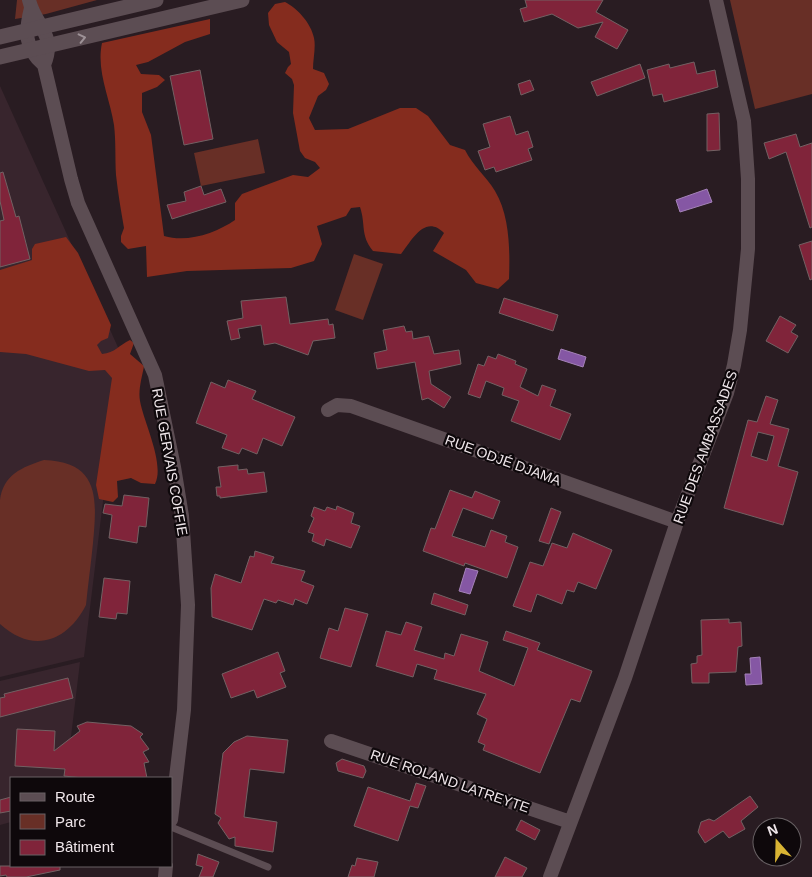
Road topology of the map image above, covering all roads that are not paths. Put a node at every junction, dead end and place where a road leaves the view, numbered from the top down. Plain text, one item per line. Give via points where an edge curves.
1 (156, 0) edge
2 (242, 0) edge
3 (716, 0) edge
4 (30, 4) edge
5 (43, 26) junction
6 (26, 30) junction
7 (0, 37) edge
8 (49, 46) junction
9 (30, 50) junction
10 (0, 57) edge
11 (44, 65) junction
12 (328, 410) dead end
13 (678, 522) junction
14 (331, 741) dead end
15 (172, 812) edge
16 (570, 822) junction
17 (172, 827) edge
18 (268, 867) dead end
19 (550, 877) edge

1 - 5 main road
8 -> 2 main road
3 - 13 street, RUE DES AMBASSADES via 744,121 748,249 740,330 727,393
4 - 5 street
4 - 6 street
5 - 6 main road
5 - 8 street
6 - 7 main road
6 - 9 street
8 - 9 main road
8 - 11 street
9 - 10 main road
9 - 11 street
11 - 15 street, RUE GERVAIS COFFIE via 70,179 150,360 173,458 188,605 184,710
12 - 13 street, RUE ODJÉ DJAMA via 337,405 351,406
13 - 16 street, RUE DES AMBASSADES via 625,678
14 - 16 street, RUE ROLAND LATREYTE
16 - 19 street, RUE DES AMBASSADES
17 - 18 lane

